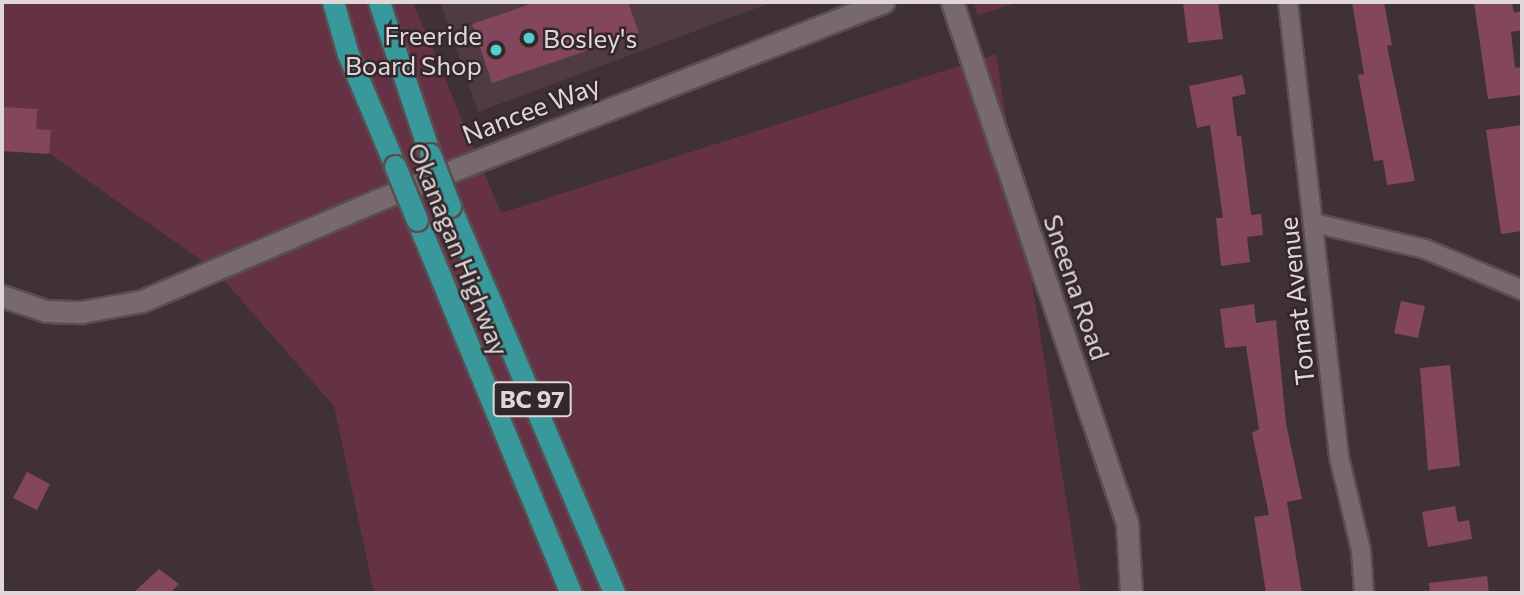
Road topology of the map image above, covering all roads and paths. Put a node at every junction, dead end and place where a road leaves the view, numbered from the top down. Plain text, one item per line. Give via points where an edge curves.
1 (323, 2) edge
2 (332, 2) edge
3 (379, 2) edge
4 (883, 2) edge
5 (952, 2) edge
6 (1288, 2) edge
7 (348, 54) junction
8 (1314, 223) junction
9 (1522, 290) edge
10 (2, 296) edge
11 (571, 593) edge
12 (614, 593) edge
13 (1131, 593) edge
14 (1364, 593) edge

1 - 7 highway
2 - 7 highway, Okanagan Highway / BC 97
3 - 12 highway, Okanagan Highway / BC 97, bridge via 450,206
4 - 10 street, Nancee Way via 375,201 142,301 81,312 46,311
5 - 13 street, Sneena Road via 1127,523
6 - 8 street, Tomat Avenue
7 - 11 highway, Okanagan Highway / BC 97, bridge
8 - 9 street via 1425,250
8 - 14 street, Tomat Avenue via 1339,457 1361,550

